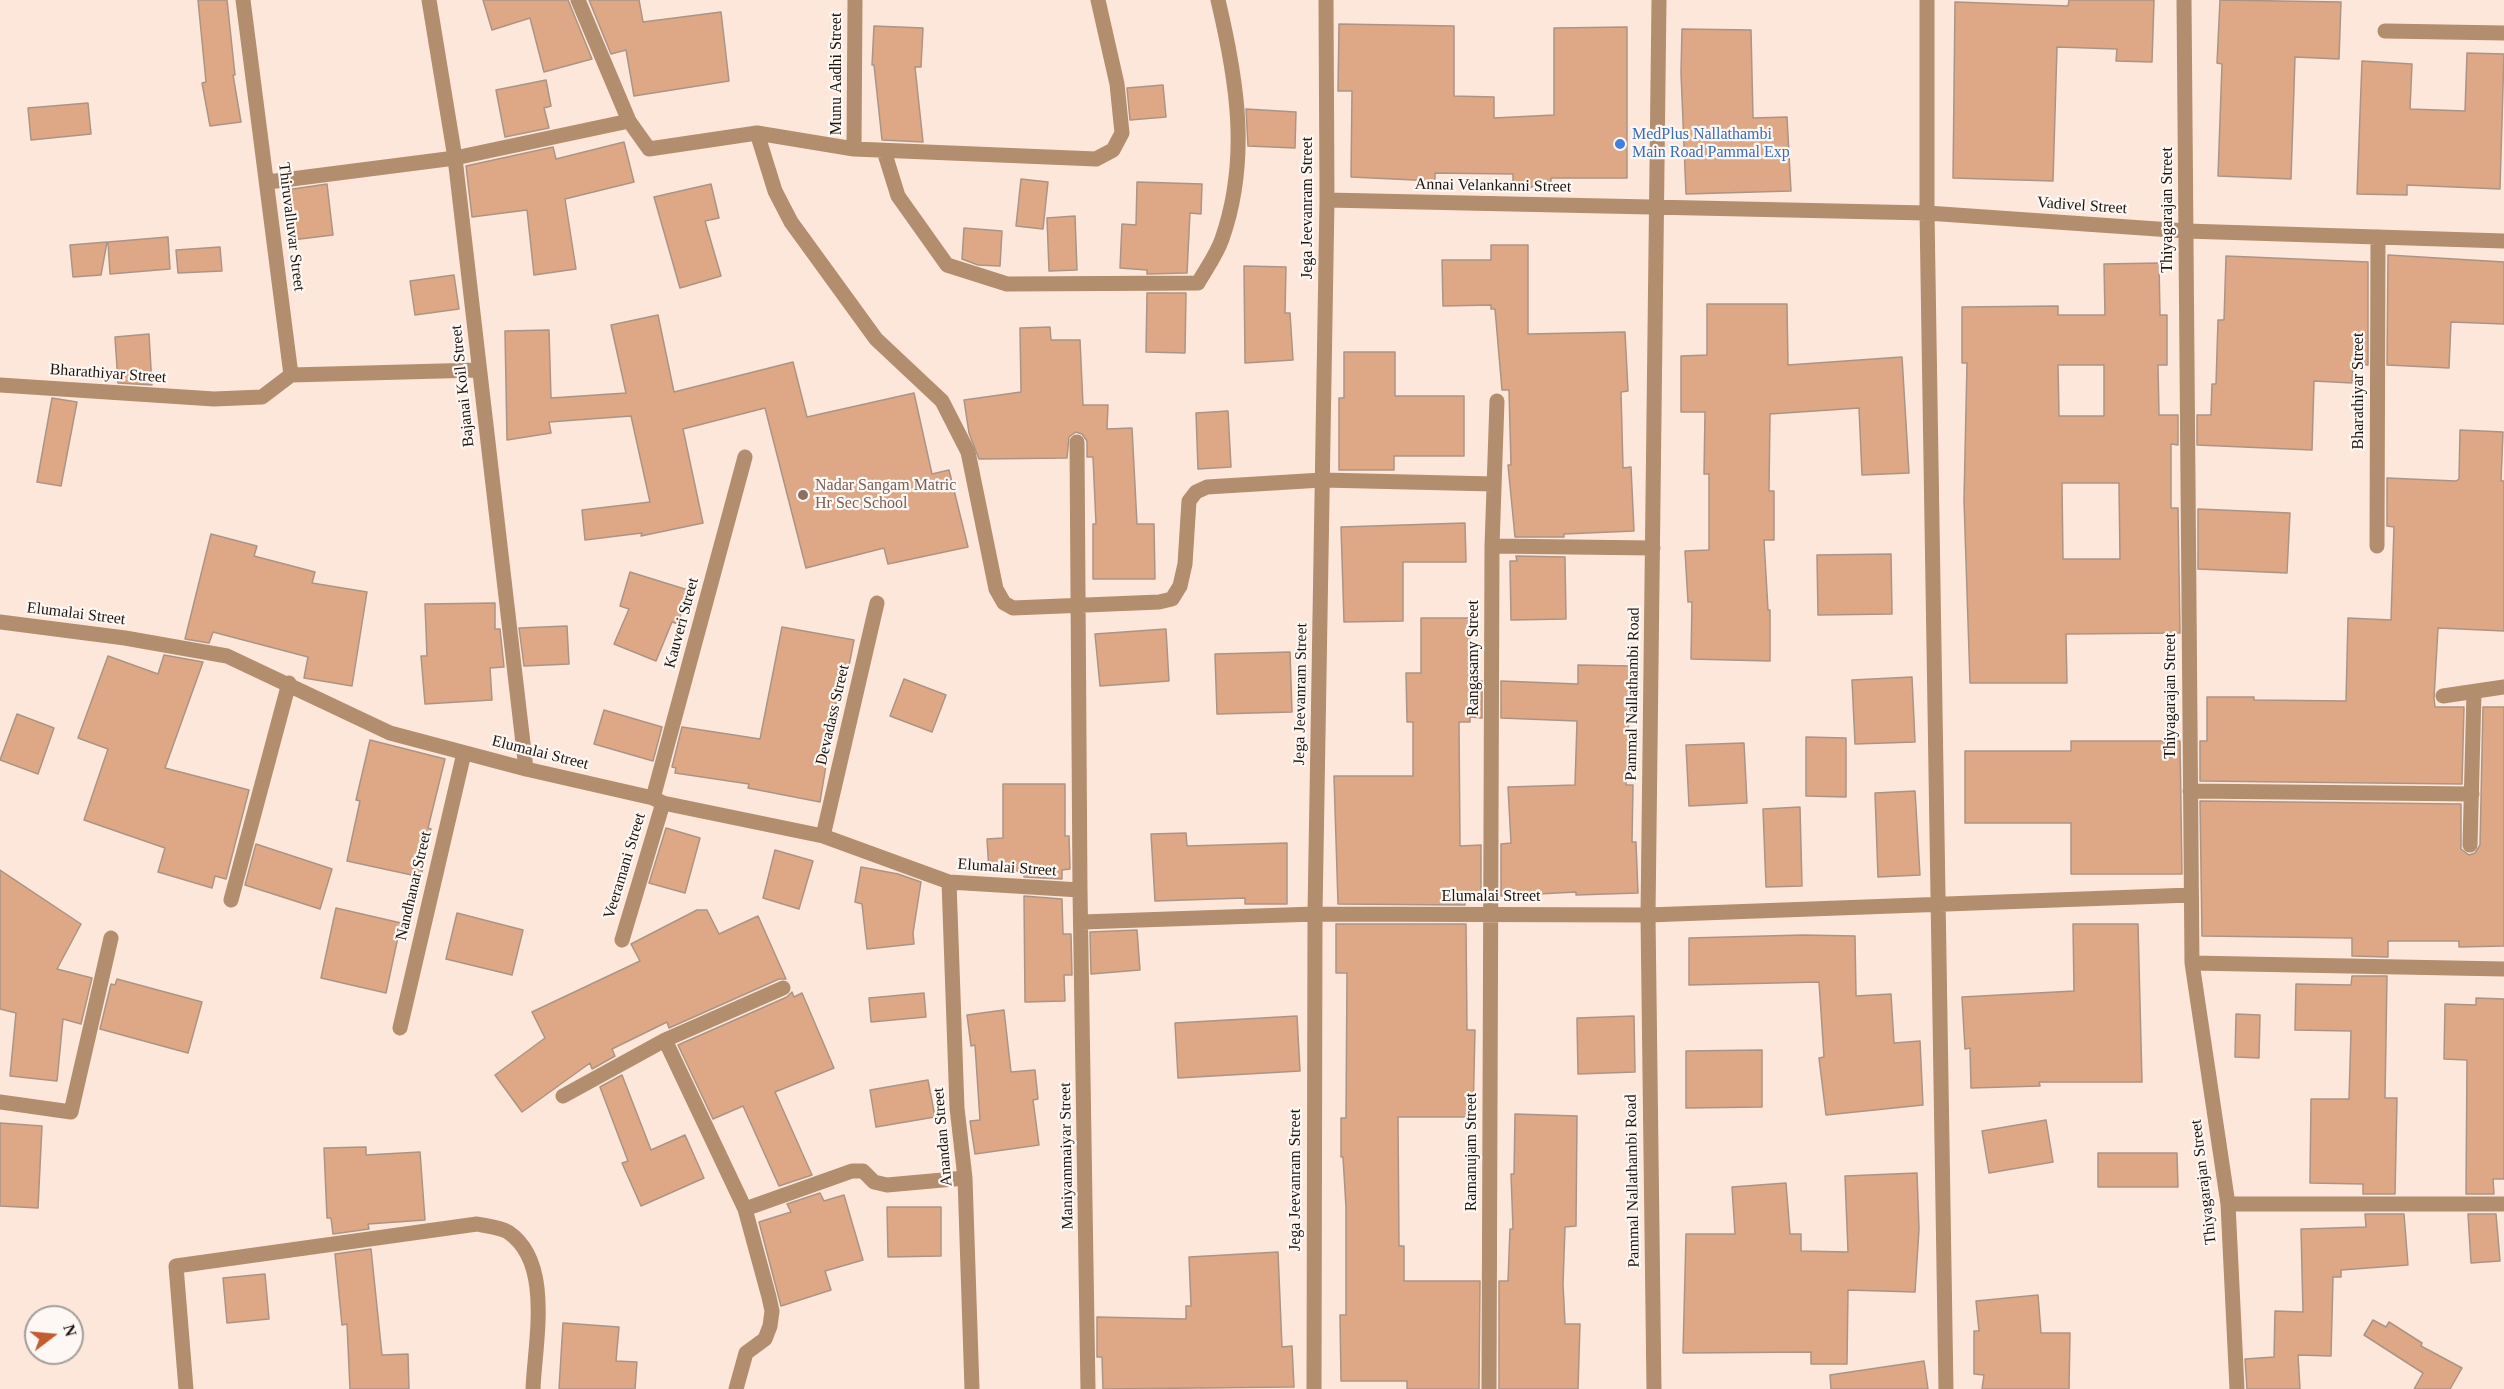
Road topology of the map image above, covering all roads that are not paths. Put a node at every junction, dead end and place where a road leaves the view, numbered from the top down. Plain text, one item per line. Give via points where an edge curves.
1 (243, 0) edge
2 (429, 0) edge
3 (578, 0) edge
4 (855, 0) edge
5 (1098, 0) edge
6 (1218, 0) edge
7 (1326, 0) edge
8 (1659, 0) edge
9 (1927, 0) edge
10 (2184, 0) edge
11 (2385, 31) dead end
12 (2504, 33) edge
13 (629, 121) junction
14 (758, 133) junction
15 (854, 149) junction
16 (884, 151) junction
17 (455, 158) junction
18 (268, 182) junction
19 (1328, 200) junction
20 (1657, 206) junction
21 (1927, 213) junction
22 (2186, 231) junction
23 (2378, 237) junction
24 (2504, 241) edge
25 (479, 370) junction
26 (291, 375) junction
27 (0, 385) edge
28 (1497, 401) dead end
29 (1077, 442) dead end
30 (745, 457) dead end
31 (1322, 480) junction
32 (1494, 484) junction
33 (1492, 546) junction
34 (2377, 546) dead end
35 (1653, 548) junction
36 (877, 603) dead end
37 (1077, 606) junction
38 (0, 622) edge
39 (289, 683) junction
40 (2504, 687) edge
41 (2474, 693) junction
42 (2443, 696) dead end
43 (464, 753) junction
44 (526, 769) junction
45 (2190, 791) junction
46 (2472, 794) junction
47 (658, 800) junction
48 (823, 836) junction
49 (2470, 845) dead end
50 (949, 882) junction
51 (1080, 890) junction
52 (2191, 896) junction
53 (231, 900) dead end
54 (1938, 904) junction
55 (1315, 914) junction
56 (1491, 915) junction
57 (1648, 915) junction
58 (1082, 922) junction
59 (111, 938) dead end
60 (622, 940) dead end
61 (2192, 963) junction
62 (2504, 969) edge
63 (783, 988) dead end
64 (400, 1028) dead end
65 (665, 1040) junction
66 (563, 1096) dead end
67 (0, 1102) edge
68 (965, 1178) junction
69 (2228, 1204) junction
70 (2504, 1204) edge
71 (745, 1209) junction
72 (186, 1389) edge
73 (533, 1389) edge
74 (736, 1389) edge
75 (972, 1389) edge
76 (1088, 1389) edge
77 (1314, 1389) edge
78 (1489, 1389) edge
79 (1654, 1389) edge
80 (1946, 1389) edge
81 (2237, 1389) edge

1 - 18 street, Thiruvalluvar Street
2 - 17 street, Bajanai Koil Street
3 - 13 street
4 - 15 street, Munu Aadhi Street
5 - 16 street via 1117,84 1122,133 1113,150 1096,159
6 - 16 street via 1234,66 1239,108 1236,181 1222,240 1198,283 1007,284 947,265 898,196
7 - 19 street, Jega Jeevanram Street
8 - 20 street, Pammal Nallathambi Road
9 - 21 street
10 - 22 street, Thiyagarajan Street
11 - 12 street
13 - 14 street via 649,149
13 - 17 street
14 - 15 street
14 - 37 street via 775,191 791,222 876,339 942,401 968,452 996,589 1004,603 1013,608
15 - 16 street
17 - 18 street
17 - 25 street, Bajanai Koil Street
18 - 26 street, Thiruvalluvar Street
19 - 20 street, Annai Velankanni Street
19 - 31 street, Jega Jeevanram Street
20 - 21 street, Vadivel Street
20 - 35 street, Pammal Nallathambi Road
21 - 22 street, Vadivel Street
21 - 54 street
22 - 23 street, Vadivel Street
22 - 45 street, Thiyagarajan Street
23 - 24 street, Vadivel Street
23 - 34 street, Bharathiyar Street
25 - 26 street
25 - 44 street, Bajanai Koil Street
26 - 27 street, Bharathiyar Street via 262,396 214,399
28 - 32 street, Rangasamy Street
29 - 37 street, Maniyammaiyar Street
30 - 47 street, Kauveri Street
31 - 32 street
31 - 37 street via 1207,487 1196,492 1189,501 1185,564 1172,599
31 - 55 street, Jega Jeevanram Street
32 - 33 street, Rangasamy Street
33 - 35 street
33 - 56 street, Rangasamy Street
35 - 57 street, Pammal Nallathambi Road
36 - 48 street, Devadass Street
37 - 51 street, Maniyammaiyar Street
38 - 39 street, Elumalai Street via 227,656
39 - 43 street, Elumalai Street via 390,733
39 - 53 street
40 - 41 street
41 - 42 street
41 - 46 street
43 - 44 street, Elumalai Street
43 - 64 street, Nandhanar Street
44 - 47 street, Elumalai Street
45 - 46 street
45 - 52 street, Thiyagarajan Street
46 - 49 street
47 - 48 street, Elumalai Street
47 - 60 street, Veeramani Street
48 - 50 street, Elumalai Street
50 - 51 street, Elumalai Street
50 - 68 street, Anandan Street via 957,1108
51 - 58 street, Maniyammaiyar Street
52 - 54 street, Elumalai Street
52 - 61 street, Thiyagarajan Street
54 - 57 street, Elumalai Street
54 - 80 street
55 - 56 street, Elumalai Street
55 - 58 street, Elumalai Street
55 - 77 street, Jega Jeevanram Street
56 - 57 street, Elumalai Street
56 - 78 street, Ramanujam Street
57 - 79 street, Pammal Nallathambi Road
58 - 76 street, Maniyammaiyar Street
59 - 67 street via 71,1112
61 - 62 street
61 - 69 street, Thiyagarajan Street
63 - 65 street
65 - 66 street
65 - 71 street
68 - 71 street via 887,1185 874,1182 863,1171 852,1171
68 - 75 street, Anandan Street
69 - 70 street
69 - 81 street, Thiyagarajan Street
71 - 74 street via 772,1311 765,1339 746,1353
72 - 73 street via 177,1266 477,1224 506,1231 526,1248 538,1279

